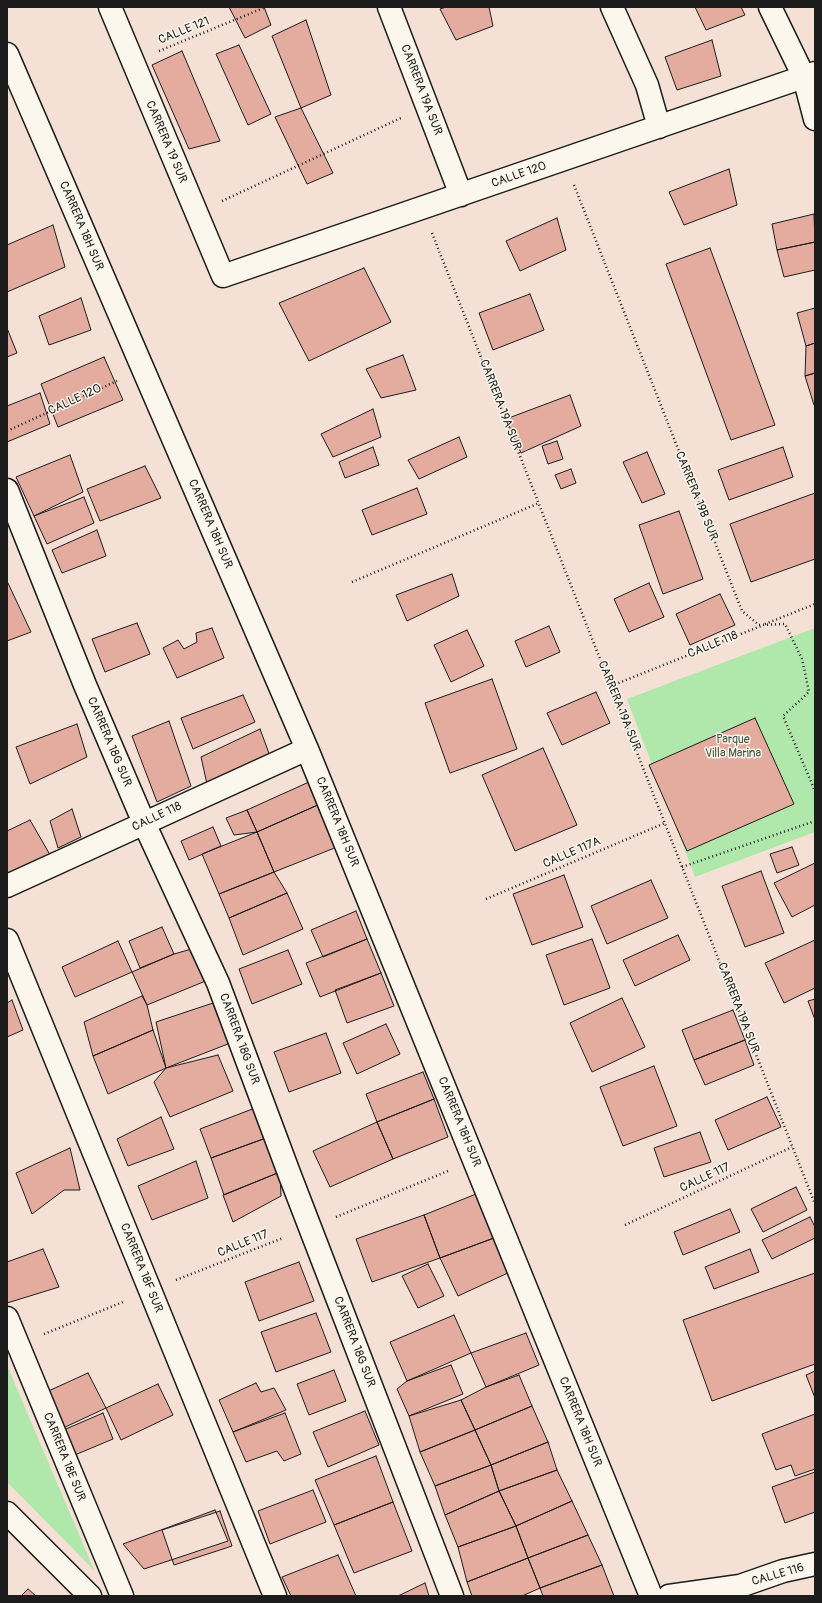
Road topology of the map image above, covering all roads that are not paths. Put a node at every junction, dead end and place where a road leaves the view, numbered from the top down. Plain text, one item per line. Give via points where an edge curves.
1 (110, 7) edge
2 (389, 7) edge
3 (612, 7) edge
4 (770, 7) edge
5 (7, 54) edge
6 (809, 75) edge
7 (815, 119) edge
8 (659, 127) junction
9 (461, 195) junction
10 (223, 276) joint
11 (7, 490) edge
12 (307, 749) junction
13 (144, 823) junction
14 (7, 886) edge
15 (7, 940) edge
16 (7, 1318) edge
17 (7, 1513) edge
18 (815, 1564) edge
19 (90, 1596) edge
20 (122, 1596) edge
21 (275, 1596) edge
22 (452, 1596) edge
23 (651, 1596) edge
24 (669, 1596) edge

1 - 10 street, CARRERA 19 SUR
2 - 9 street, CARRERA 19A SUR
3 - 8 street via 646,85
4 - 6 street
5 - 12 street, CARRERA 18H SUR
6 - 7 street
6 - 8 street, CALLE 120
8 - 9 street, CALLE 120
9 - 10 street, CALLE 120
11 - 13 street, CARRERA 18G SUR via 85,685
12 - 13 street, CALLE 118
12 - 23 street, CARRERA 18H SUR
13 - 14 street, CALLE 118
13 - 22 street, CARRERA 18G SUR via 218,983
15 - 21 street, CARRERA 18F SUR
16 - 20 street, CARRERA 18E SUR
17 - 19 street
18 - 24 street, CALLE 116 via 783,1571 740,1586

